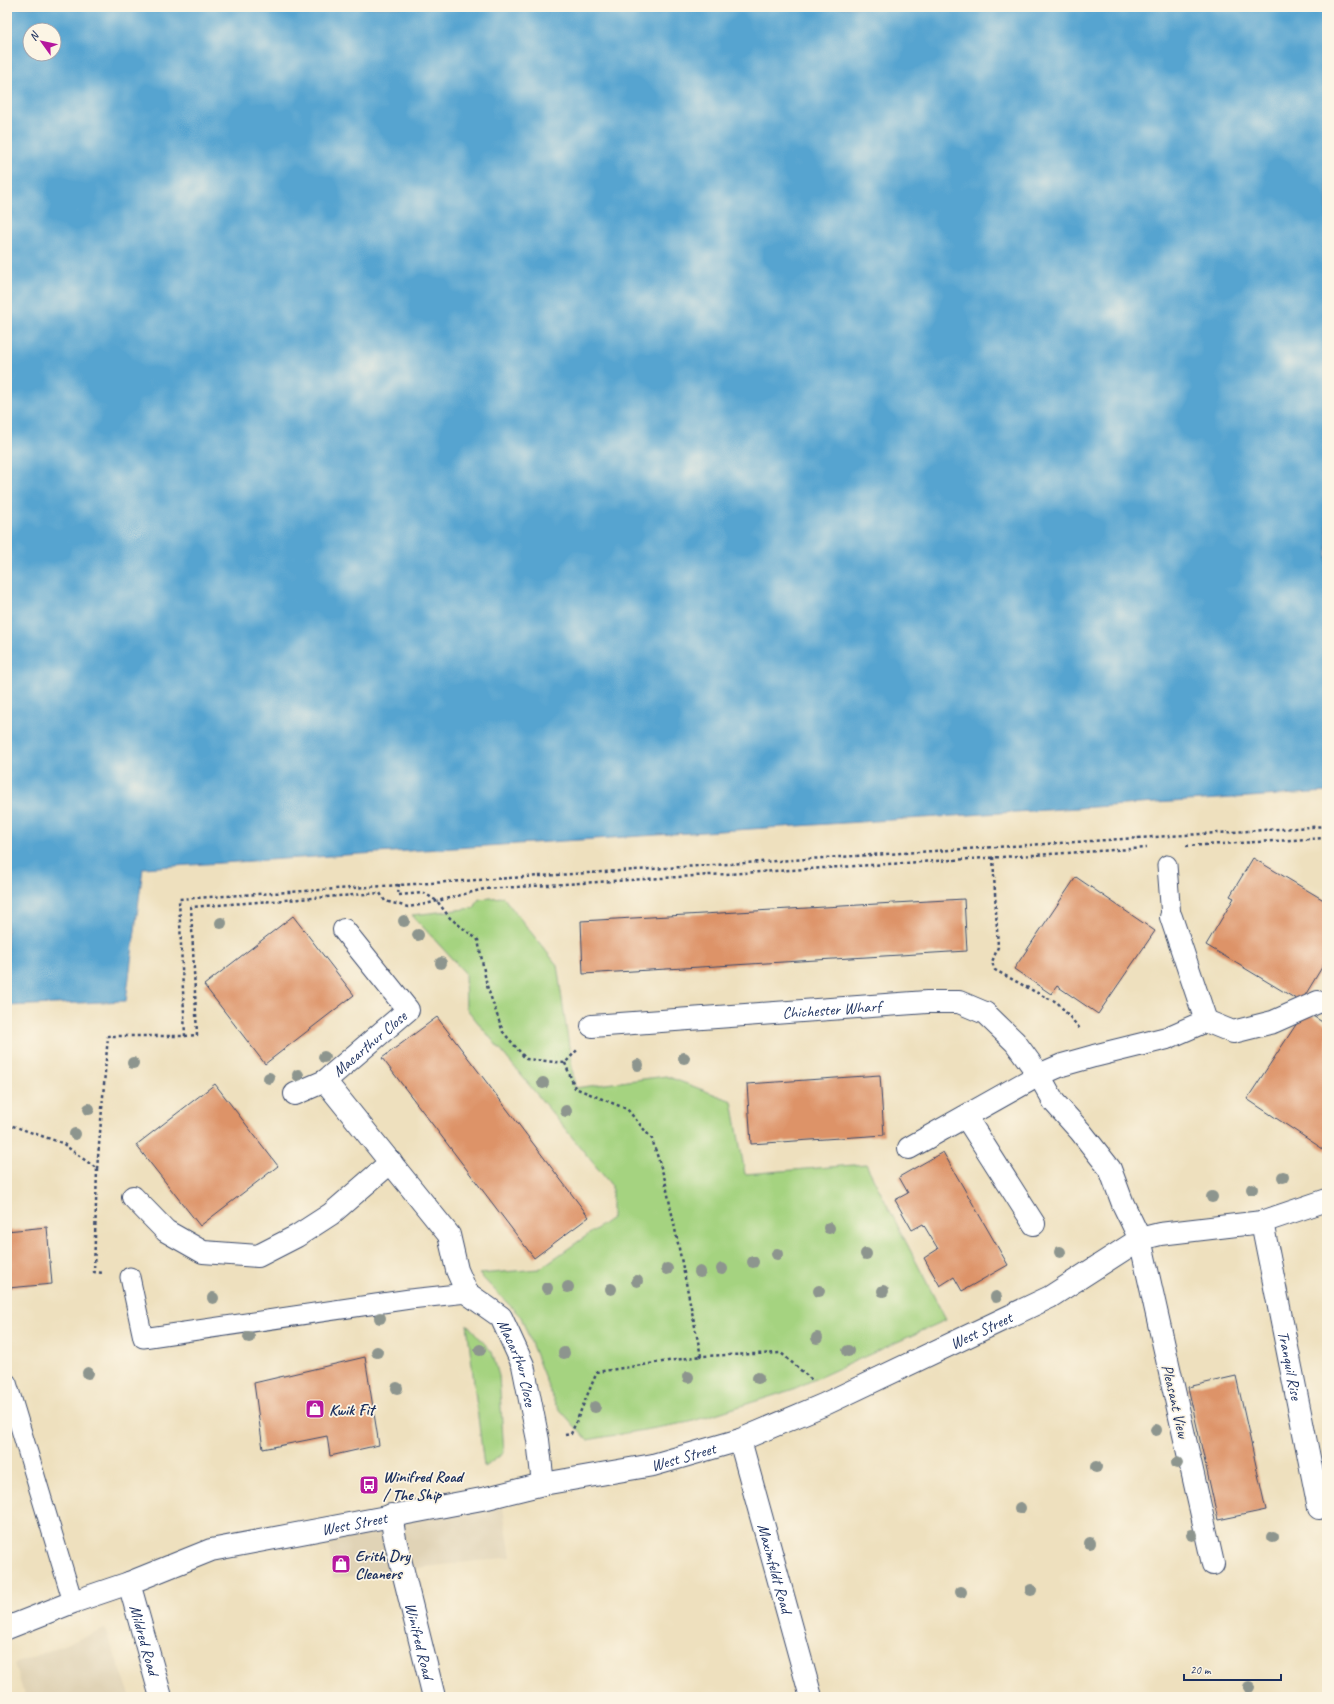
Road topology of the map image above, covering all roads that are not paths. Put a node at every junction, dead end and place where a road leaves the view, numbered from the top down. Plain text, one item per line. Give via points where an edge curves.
1 (1167, 865) dead end
2 (1171, 917) joint
3 (344, 930) dead end
4 (1322, 998) edge
5 (1206, 1020) junction
6 (592, 1026) road end
7 (1039, 1075) junction
8 (325, 1081) junction
9 (295, 1094) dead end
10 (966, 1117) junction
11 (909, 1148) dead end
12 (391, 1162) junction
13 (133, 1197) dead end
14 (1327, 1200) edge
15 (1262, 1222) junction
16 (1034, 1224) dead end
17 (1140, 1239) junction
18 (130, 1277) road end
19 (467, 1293) junction
20 (7, 1383) edge
21 (740, 1440) junction
22 (543, 1484) junction
23 (1319, 1508) dead end
24 (391, 1515) junction
25 (1213, 1564) dead end
26 (129, 1583) junction
27 (73, 1602) junction
28 (7, 1628) edge
29 (161, 1697) edge
30 (434, 1697) edge
31 (811, 1697) edge

1 - 2 lane
2 - 5 street
3 - 8 street, Macarthur Close via 408,1010
4 - 5 street via 1273,1022 1234,1032
5 - 7 street via 1167,1038 1062,1065
6 - 7 street, Chichester Wharf via 927,1002 960,1002 985,1013 1015,1042
7 - 10 street
7 - 17 street, Chichester Wharf via 1054,1102 1110,1169
8 - 9 street, Macarthur Close
8 - 12 street, Macarthur Close
10 - 11 street
10 - 16 street
12 - 13 street via 330,1214 297,1236 258,1256 203,1252 166,1231
12 - 19 street, Macarthur Close via 449,1235 457,1270
14 - 15 street, West Street
15 - 17 street, West Street via 1160,1234
15 - 23 street, Tranquil Rise
17 - 21 street, West Street via 1050,1297 823,1406
17 - 25 street, Pleasant View
18 - 19 lane via 143,1338
19 - 22 street, Macarthur Close via 501,1317 523,1365 538,1440
20 - 27 lane
21 - 22 street, West Street via 653,1465
21 - 31 street, Maximfeldt Road
22 - 24 street, West Street via 487,1498
24 - 26 street, West Street via 211,1550
24 - 30 street, Winifred Road
26 - 27 street, West Street
26 - 29 street, Mildred Road
27 - 28 street, West Street

